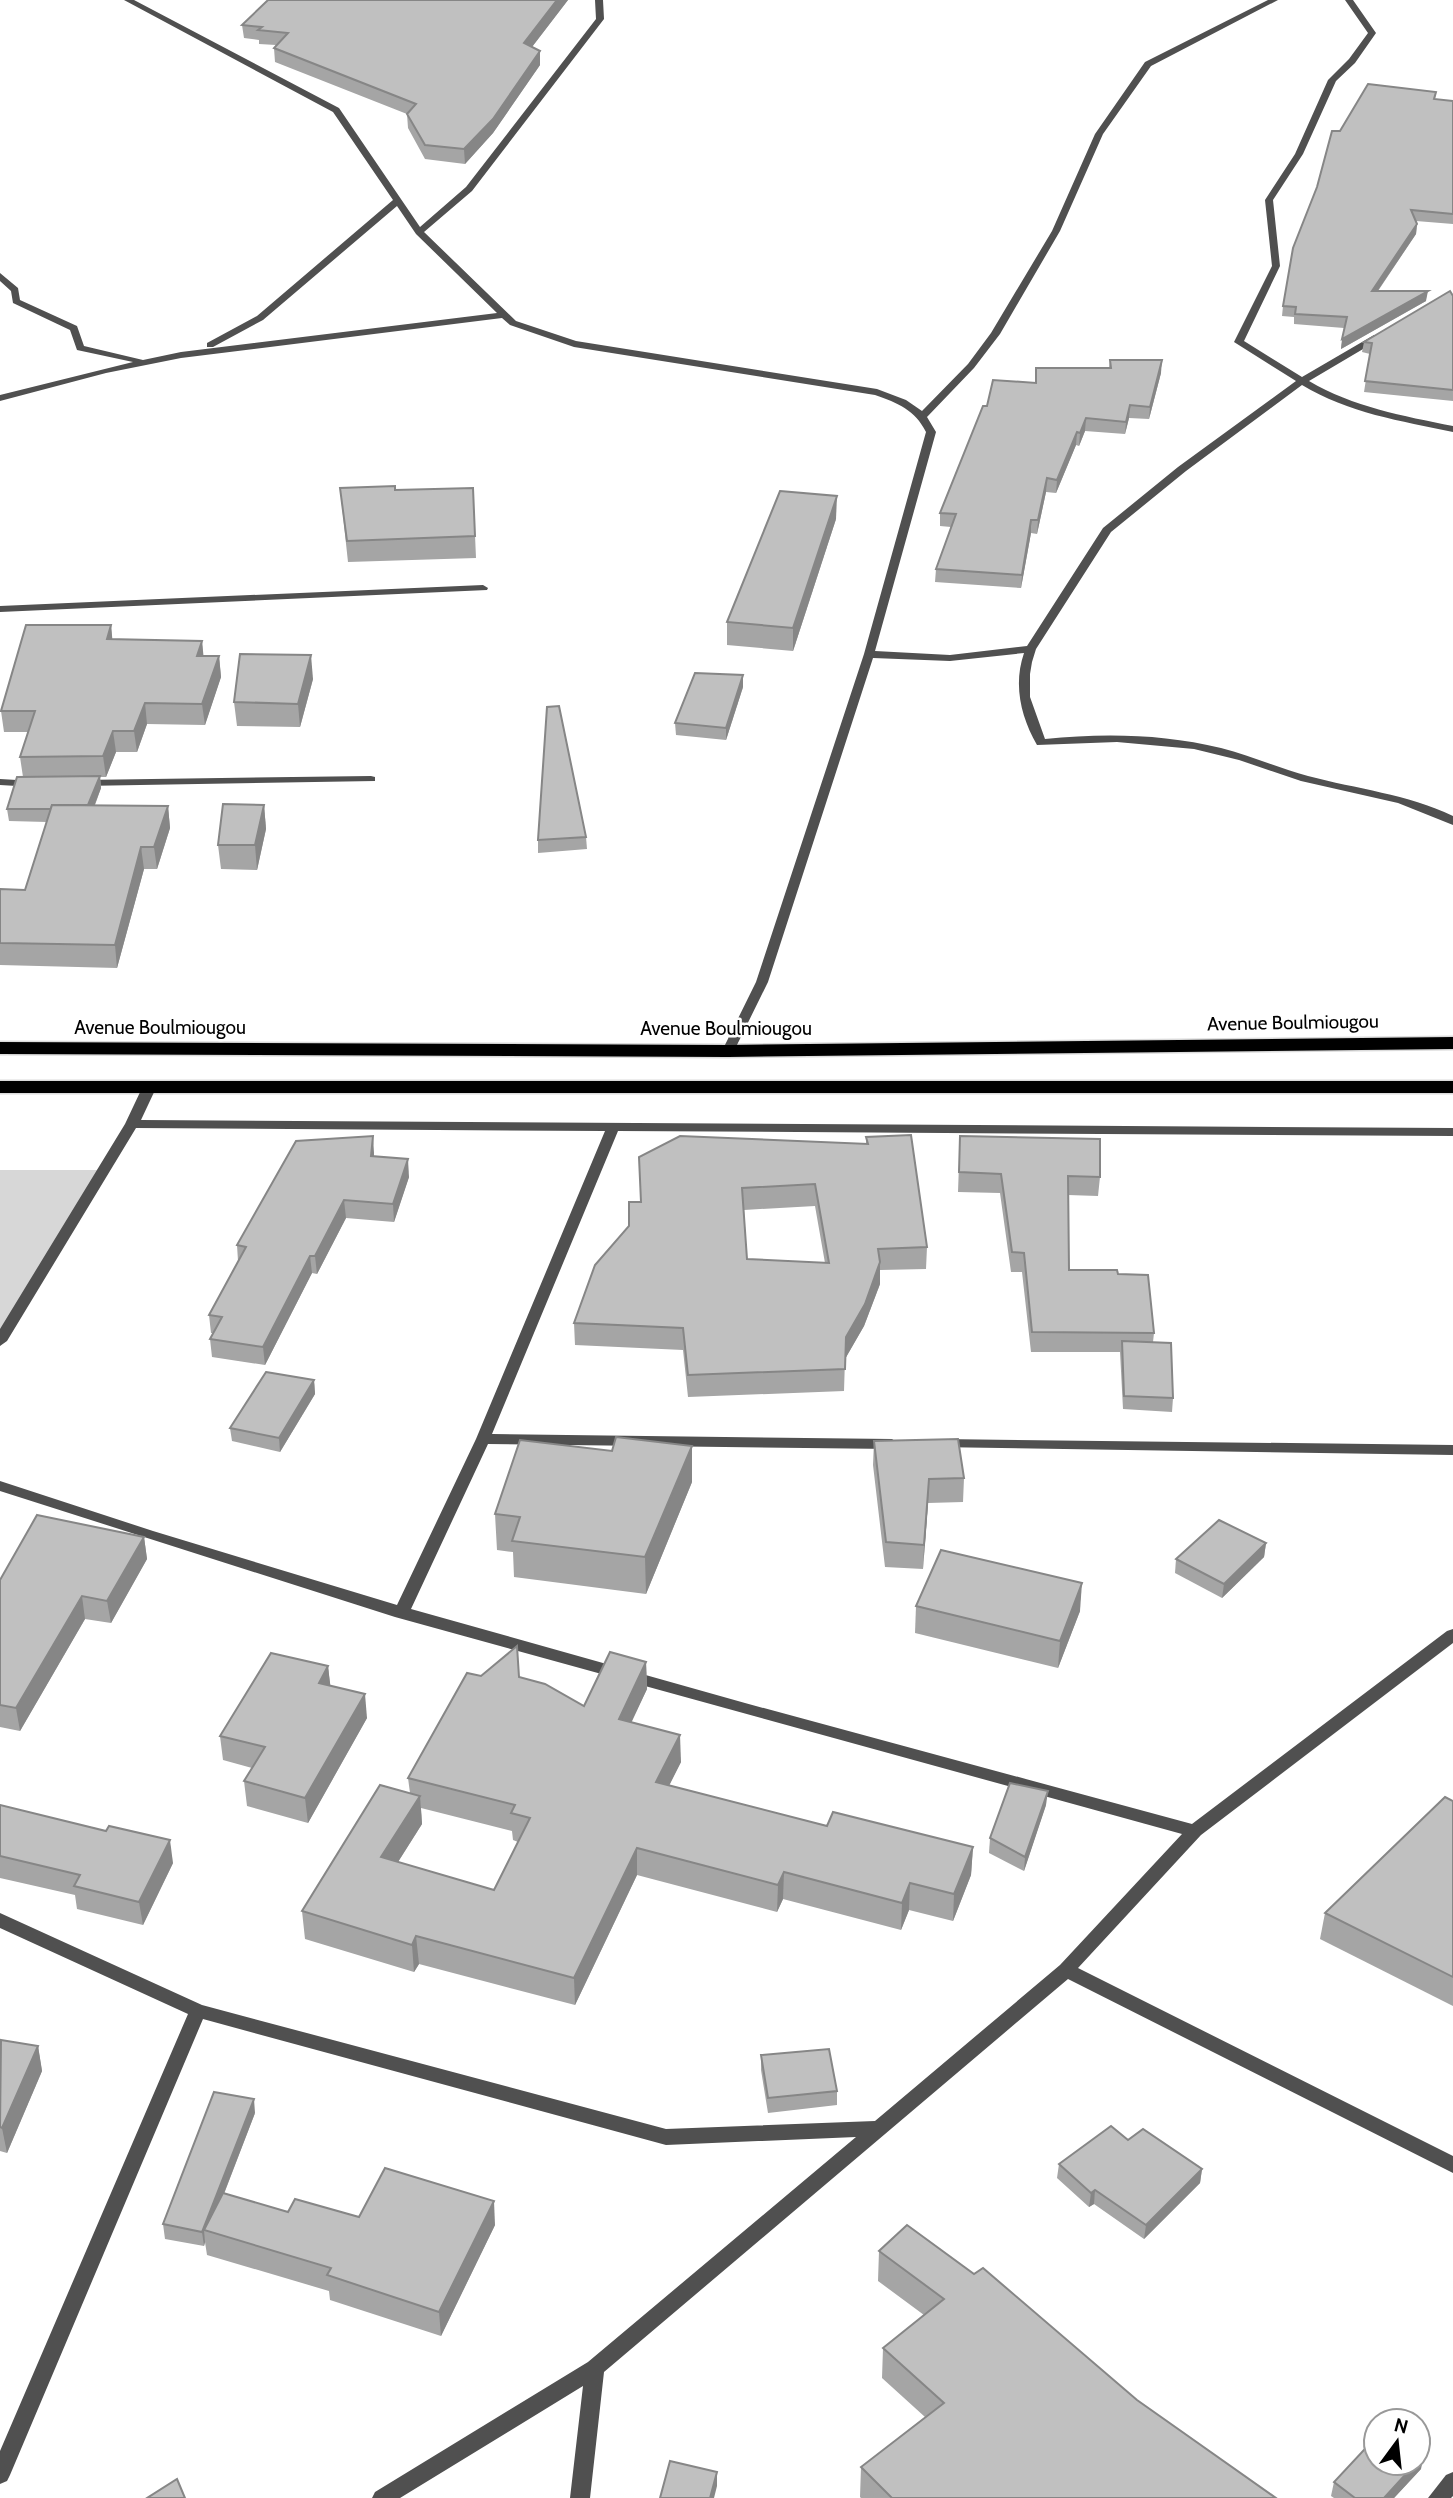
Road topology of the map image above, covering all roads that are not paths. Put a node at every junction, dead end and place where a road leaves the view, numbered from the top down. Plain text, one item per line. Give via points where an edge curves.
1 (128, 0) edge
2 (599, 0) edge
3 (1274, 0) edge
4 (1349, 0) edge
5 (396, 202) junction
6 (419, 232) junction
7 (0, 276) edge
8 (502, 315) junction
9 (1382, 334) edge
10 (189, 354) junction
11 (145, 361) junction
12 (1300, 383) junction
13 (0, 398) edge
14 (923, 416) junction
15 (1453, 429) edge
16 (483, 588) dead end
17 (0, 608) edge
18 (1031, 649) junction
19 (869, 654) junction
20 (371, 779) dead end
21 (0, 782) edge
22 (68, 783) edge
23 (54, 784) edge
24 (1453, 821) edge
25 (1453, 1043) edge
26 (0, 1048) edge
27 (728, 1051) junction
28 (0, 1087) edge
29 (1453, 1087) edge
30 (149, 1088) junction
31 (132, 1124) junction
32 (613, 1127) junction
33 (1453, 1132) edge
34 (0, 1341) edge
35 (484, 1439) junction
36 (1453, 1450) edge
37 (0, 1486) edge
38 (401, 1613) junction
39 (1453, 1635) edge
40 (1195, 1831) junction
41 (0, 1920) edge
42 (1066, 1970) junction
43 (198, 2011) junction
44 (881, 2128) junction
45 (1453, 2165) edge
46 (595, 2368) junction
47 (0, 2475) edge
48 (1453, 2480) edge
49 (382, 2498) edge
50 (580, 2498) edge
51 (1438, 2498) edge

1 - 5 street via 337,110
2 - 6 street via 600,19 469,190
3 - 14 street via 1148,64 1100,134 1056,231 995,334
4 - 12 street via 1372,33 1332,80 1300,153 1269,200 1276,266 1239,342
5 - 6 street
5 - 10 street via 260,318
6 - 8 street
7 - 11 street via 15,290 16,301 74,328 80,348
8 - 10 street
8 - 14 street via 574,344 877,392 908,403
9 - 12 street
10 - 11 street
11 - 13 street
12 - 15 street via 1385,415
12 - 18 street via 1107,530
14 - 19 street via 931,432
16 - 17 street
18 - 19 street via 950,658
18 - 24 street via 1024,664 1025,711 1041,743 1075,738 1185,745 1242,757 1315,782 1396,798
19 - 27 street via 762,982
20 - 22 street
21 - 23 street
25 - 27 highway, Avenue Boulmiougou
26 - 27 highway, Avenue Boulmiougou
28 - 30 highway
29 - 30 highway
30 - 31 street
31 - 32 street
31 - 34 street
32 - 33 street
32 - 35 street
35 - 36 street
35 - 38 street
37 - 38 street
38 - 40 street
39 - 40 street
40 - 42 street
41 - 43 street
42 - 44 street
42 - 45 street
43 - 44 street via 666,2137
43 - 47 street
44 - 46 street
46 - 49 street
46 - 50 street
48 - 51 street

